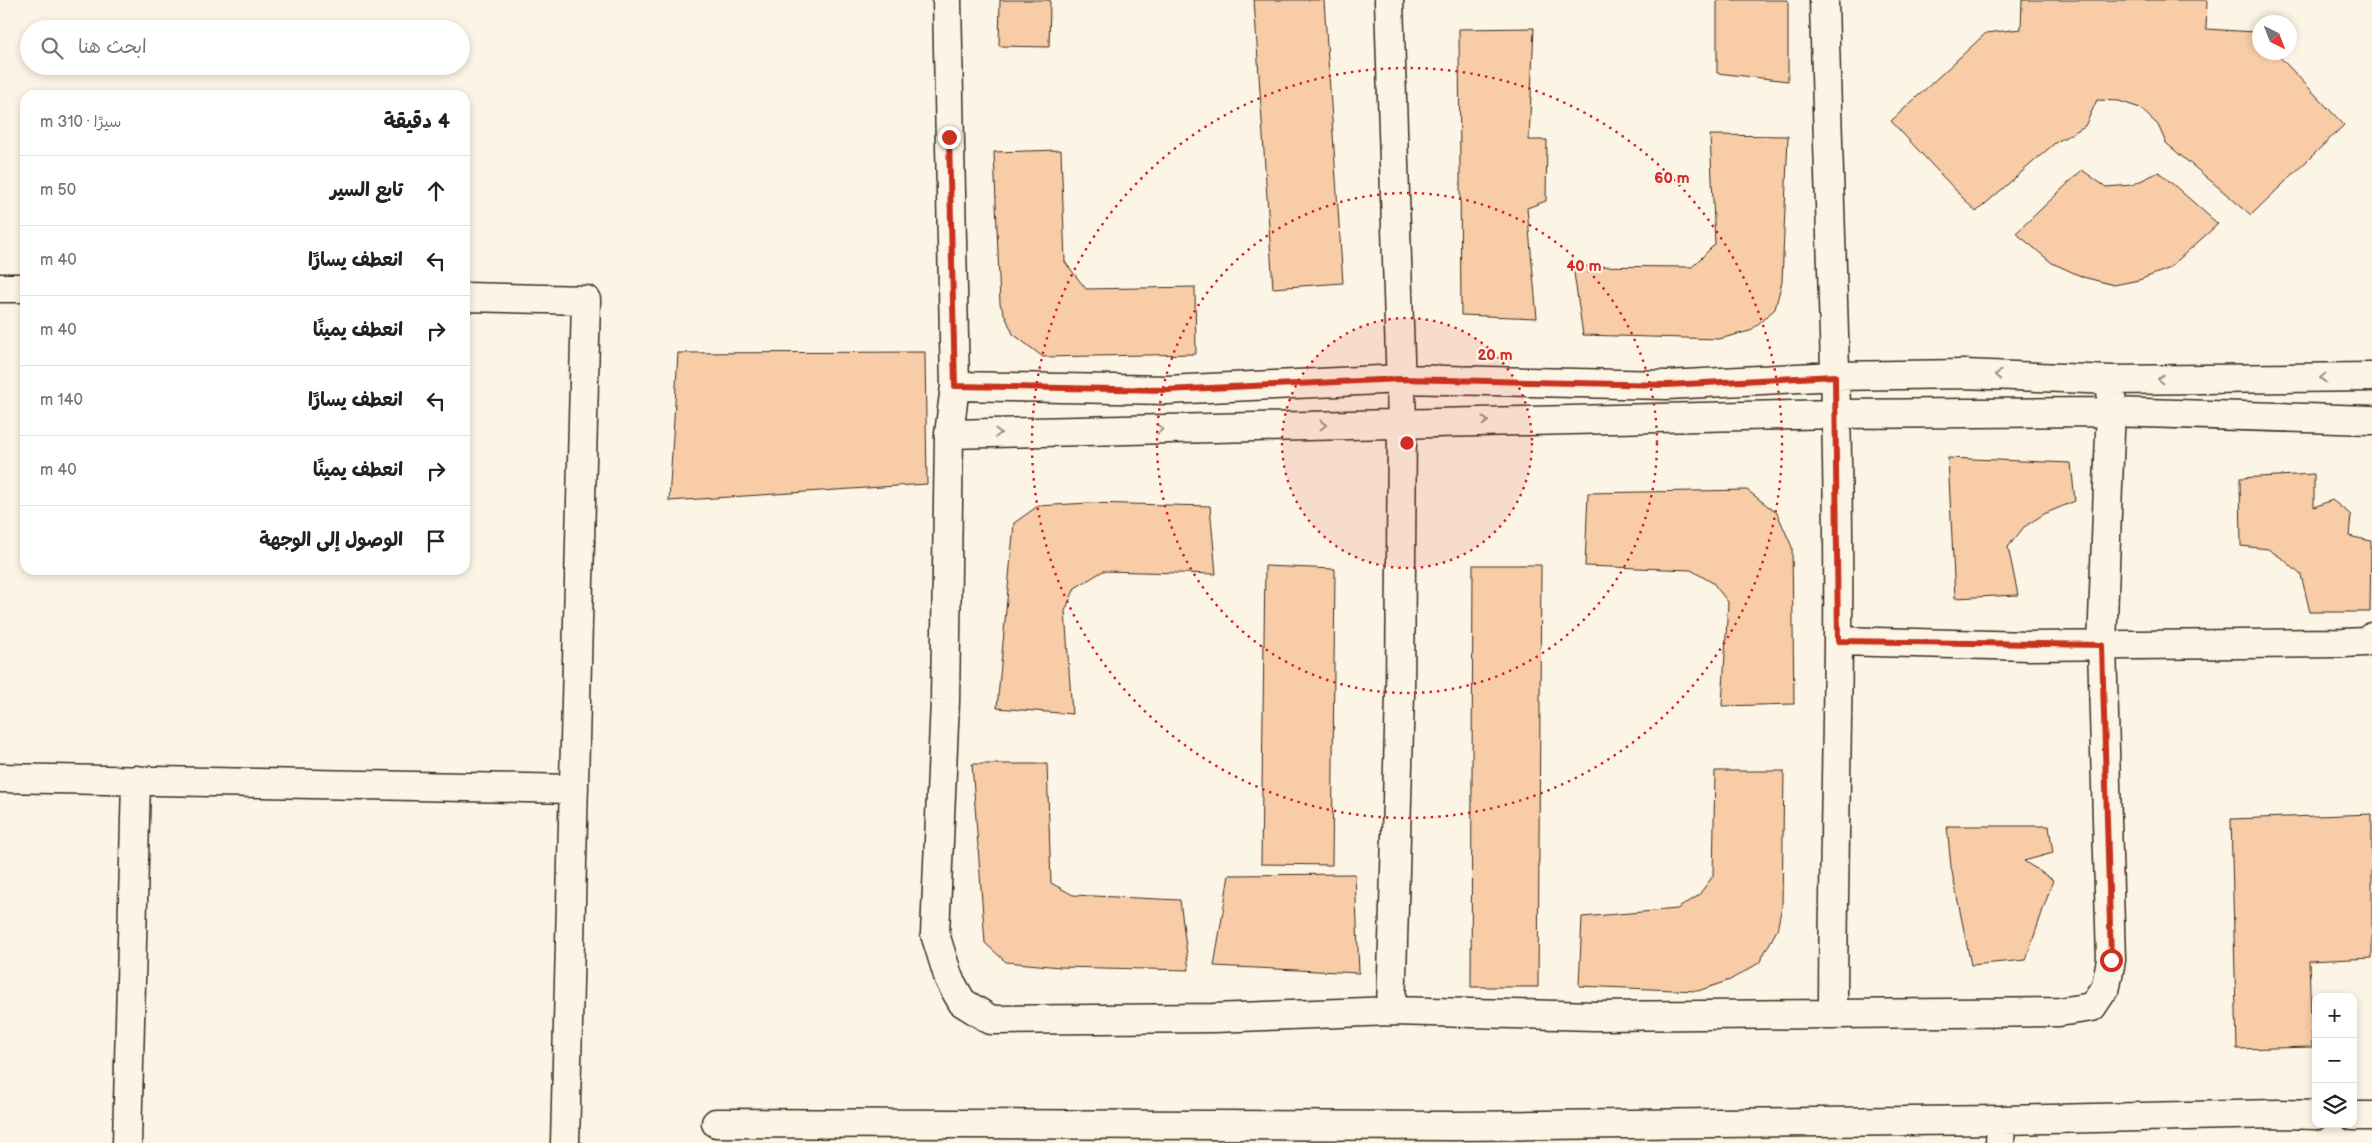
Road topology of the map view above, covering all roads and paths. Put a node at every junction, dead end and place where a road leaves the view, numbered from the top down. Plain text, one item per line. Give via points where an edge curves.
1 (947, 0) edge
2 (1389, 0) edge
3 (1824, 0) edge
4 (0, 288) edge
5 (20, 288) edge
6 (470, 297) edge
7 (1835, 376) junction
8 (2372, 376) edge
9 (1401, 379) junction
10 (2112, 380) junction
11 (955, 386) junction
12 (2110, 412) junction
13 (1835, 414) junction
14 (2372, 420) edge
15 (1402, 423) junction
16 (949, 434) junction
17 (2372, 637) edge
18 (1838, 641) junction
19 (2102, 645) junction
20 (0, 778) edge
21 (136, 780) junction
22 (574, 789) junction
23 (1392, 1012) junction
24 (1833, 1013) junction
25 (2312, 1115) edge
26 (2357, 1116) edge
27 (2372, 1116) edge
28 (716, 1123) dead end
29 (2000, 1131) edge
30 (127, 1143) edge
31 (565, 1143) edge

1 - 11 street
2 - 9 street
3 - 7 street
4 - 5 street
6 - 22 street via 586,300
7 - 9 street via 1667,385
10 -> 7 street via 1964,374
7 - 13 street
8 -> 10 street
9 - 11 street via 1167,390
9 - 15 street
10 - 12 street
11 - 16 street
12 - 13 street
12 - 14 street
12 - 19 street
15 -> 13 street
13 - 18 street
16 -> 15 street
15 - 23 street via 1400,695
16 - 23 street via 945,701 935,934 949,979 962,1002 991,1020
17 - 19 street via 2365,642 2343,643
18 - 19 street
18 - 24 street
19 - 24 street via 2111,960 2106,986 2092,1007 2058,1012
20 - 21 street
21 - 22 street
21 - 30 street
22 - 31 street
23 - 24 street via 1595,1016
25 - 29 street via 2278,1114
26 - 27 street
28 - 29 street

